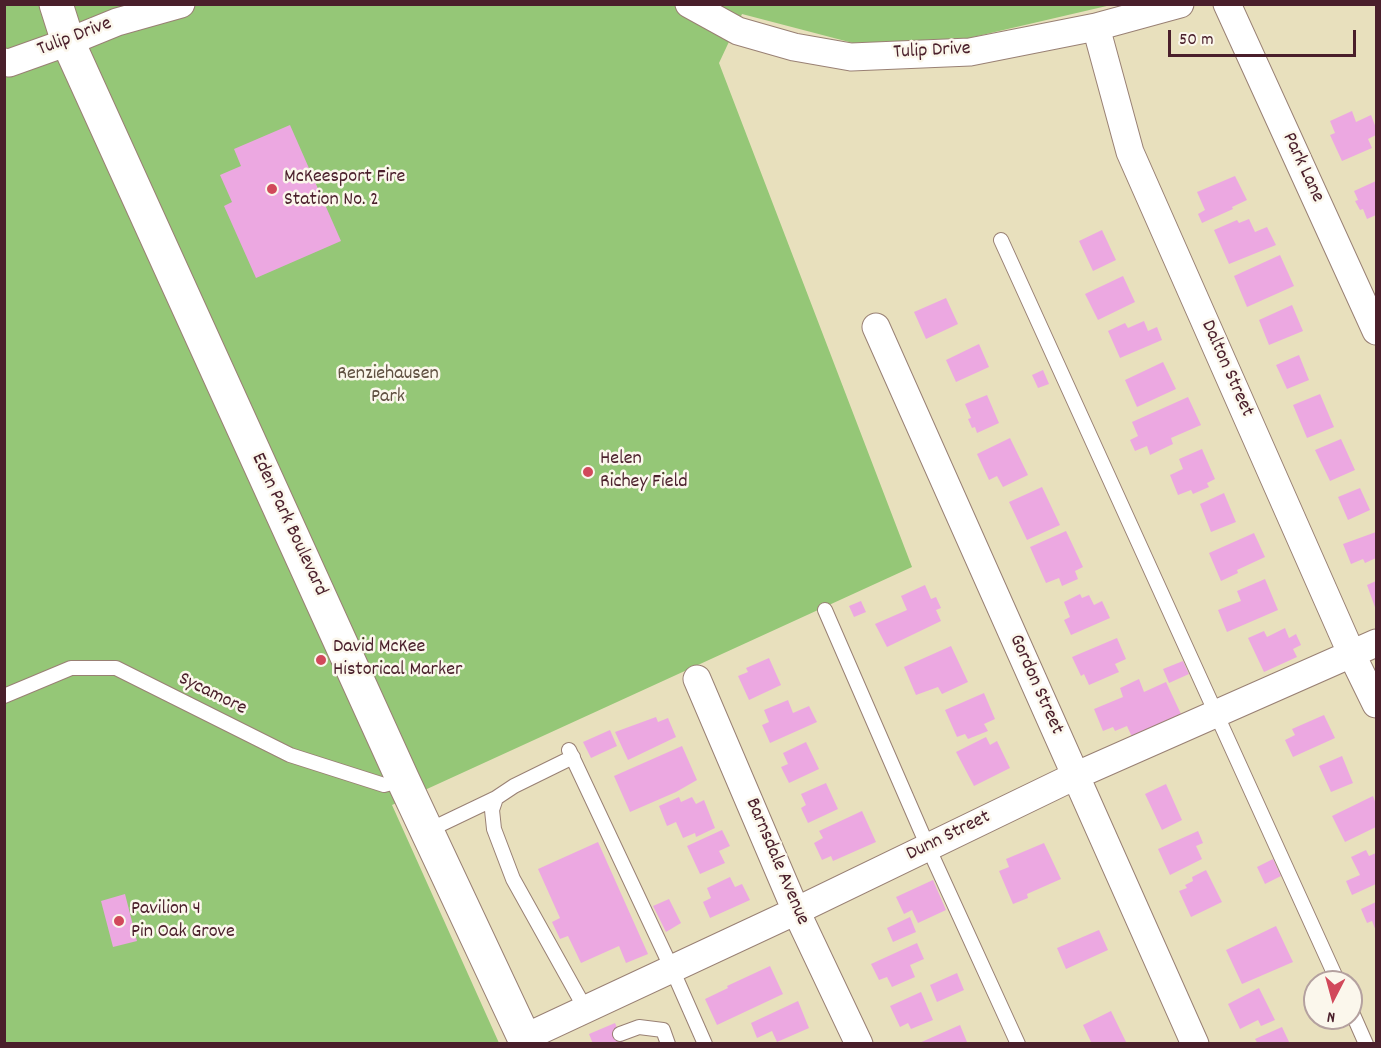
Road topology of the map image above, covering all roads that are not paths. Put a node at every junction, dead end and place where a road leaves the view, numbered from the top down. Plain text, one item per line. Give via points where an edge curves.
1 (56, 4) edge
2 (181, 4) edge
3 (689, 4) edge
4 (1227, 4) edge
5 (1169, 6) edge
6 (1096, 27) junction
7 (68, 42) junction
8 (4, 62) edge
9 (1000, 240) dead end
10 (876, 327) dead end
11 (1377, 331) edge
12 (825, 610) dead end
13 (1377, 643) edge
14 (1352, 655) junction
15 (697, 679) dead end
16 (4, 696) edge
17 (1377, 704) edge
18 (1216, 714) junction
19 (1075, 776) junction
20 (403, 780) junction
21 (496, 798) junction
22 (427, 831) junction
23 (928, 847) junction
24 (796, 911) junction
25 (672, 969) junction
26 (1333, 970) edge
27 (586, 1010) junction
28 (1360, 1030) edge
29 (620, 1034) dead end
30 (526, 1041) edge
31 (668, 1044) edge
32 (705, 1044) edge
33 (859, 1044) edge
34 (1018, 1044) edge
35 (1195, 1044) edge
36 (1366, 1044) edge

1 - 7 main road, Eden Park Boulevard
2 - 7 street, Tulip Drive via 117,22
3 - 6 street, Tulip Drive via 738,31 850,57 970,52
4 - 11 street, Park Lane
5 - 6 street, Tulip Drive
6 - 14 street, Dalton Street via 1130,152
7 - 8 street, Tulip Drive
7 - 20 main road, Eden Park Boulevard
9 - 18 lane
10 - 19 street, Gordon Street
12 - 23 lane
13 - 14 street, Dunn Street
14 - 17 street, Dalton Street
14 - 18 street, Dunn Street
15 - 24 street, Barnsdale Avenue
16 - 20 lane, Sycamore via 71,668 116,668 290,755 384,785
18 - 19 street, Dunn Street
18 - 26 lane
19 - 23 street, Dunn Street
19 - 35 street, Gordon Street
20 - 22 main road, Eden Park Boulevard
21 - 22 lane
21 - 25 lane via 571,754
21 - 27 lane via 492,810 494,829 513,879
22 - 30 main road, Eden Park Boulevard
23 - 24 street, Dunn Street
23 - 34 lane
24 - 25 street, Dunn Street
24 - 33 street, Barnsdale Avenue
25 - 27 street, Dunn Street
25 - 32 lane
27 - 30 street, Dunn Street
28 - 36 lane
29 - 31 lane via 639,1026 663,1030

